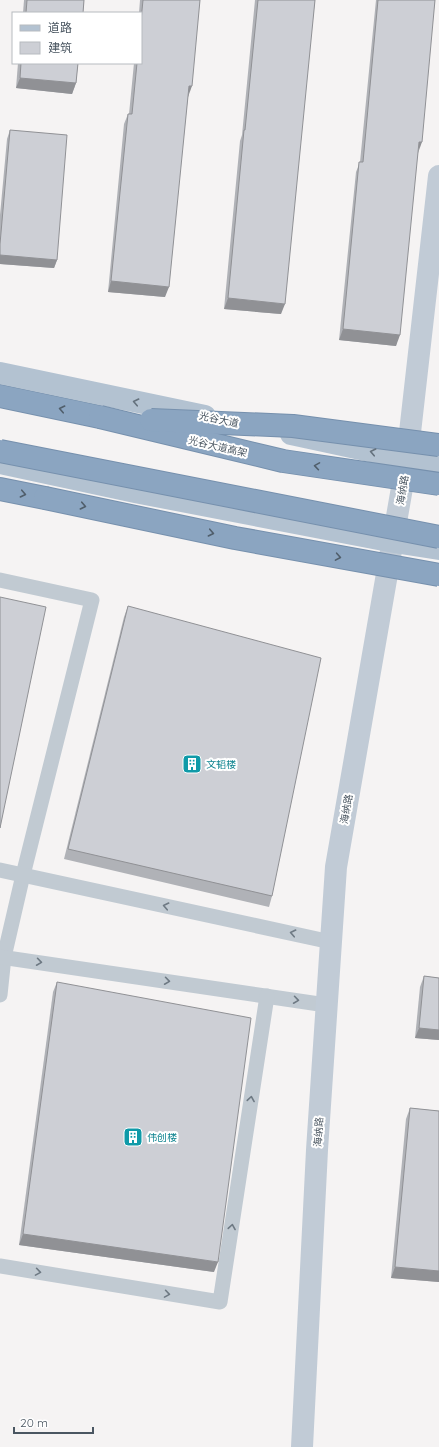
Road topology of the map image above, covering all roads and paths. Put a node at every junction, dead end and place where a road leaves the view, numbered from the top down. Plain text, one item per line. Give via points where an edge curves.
1 (439, 176) edge
2 (0, 373) edge
3 (0, 396) edge
4 (100, 417) junction
5 (439, 445) edge
6 (0, 452) edge
7 (407, 459) junction
8 (0, 463) edge
9 (439, 464) edge
10 (439, 484) edge
11 (0, 489) edge
12 (439, 536) edge
13 (394, 542) junction
14 (439, 549) edge
15 (439, 575) edge
16 (0, 580) edge
17 (0, 870) edge
18 (23, 875) junction
19 (331, 942) junction
20 (2, 957) edge
21 (0, 995) edge
22 (267, 996) junction
23 (326, 1004) junction
24 (0, 1266) edge
25 (302, 1447) edge

1 - 7 main road, 海纳路
7 -> 2 main road, 光谷大道
4 -> 3 highway, 光谷大道高架
4 - 5 highway, bridge via 293,426
10 -> 4 highway, 光谷大道高架, bridge via 283,461
6 - 12 highway, bridge
7 - 9 main road, 光谷大道
7 - 13 main road, 海纳路
8 - 13 main road
11 -> 15 highway, bridge via 235,538
13 - 14 main road
13 - 19 main road, 海纳路 via 336,867
16 - 18 lane via 92,600
17 - 18 lane
19 -> 18 lane
18 - 20 lane
19 - 23 main road, 海纳路
20 - 21 lane
20 -> 22 lane
22 -> 23 lane
24 -> 22 lane via 220,1302
23 - 25 main road, 海纳路

